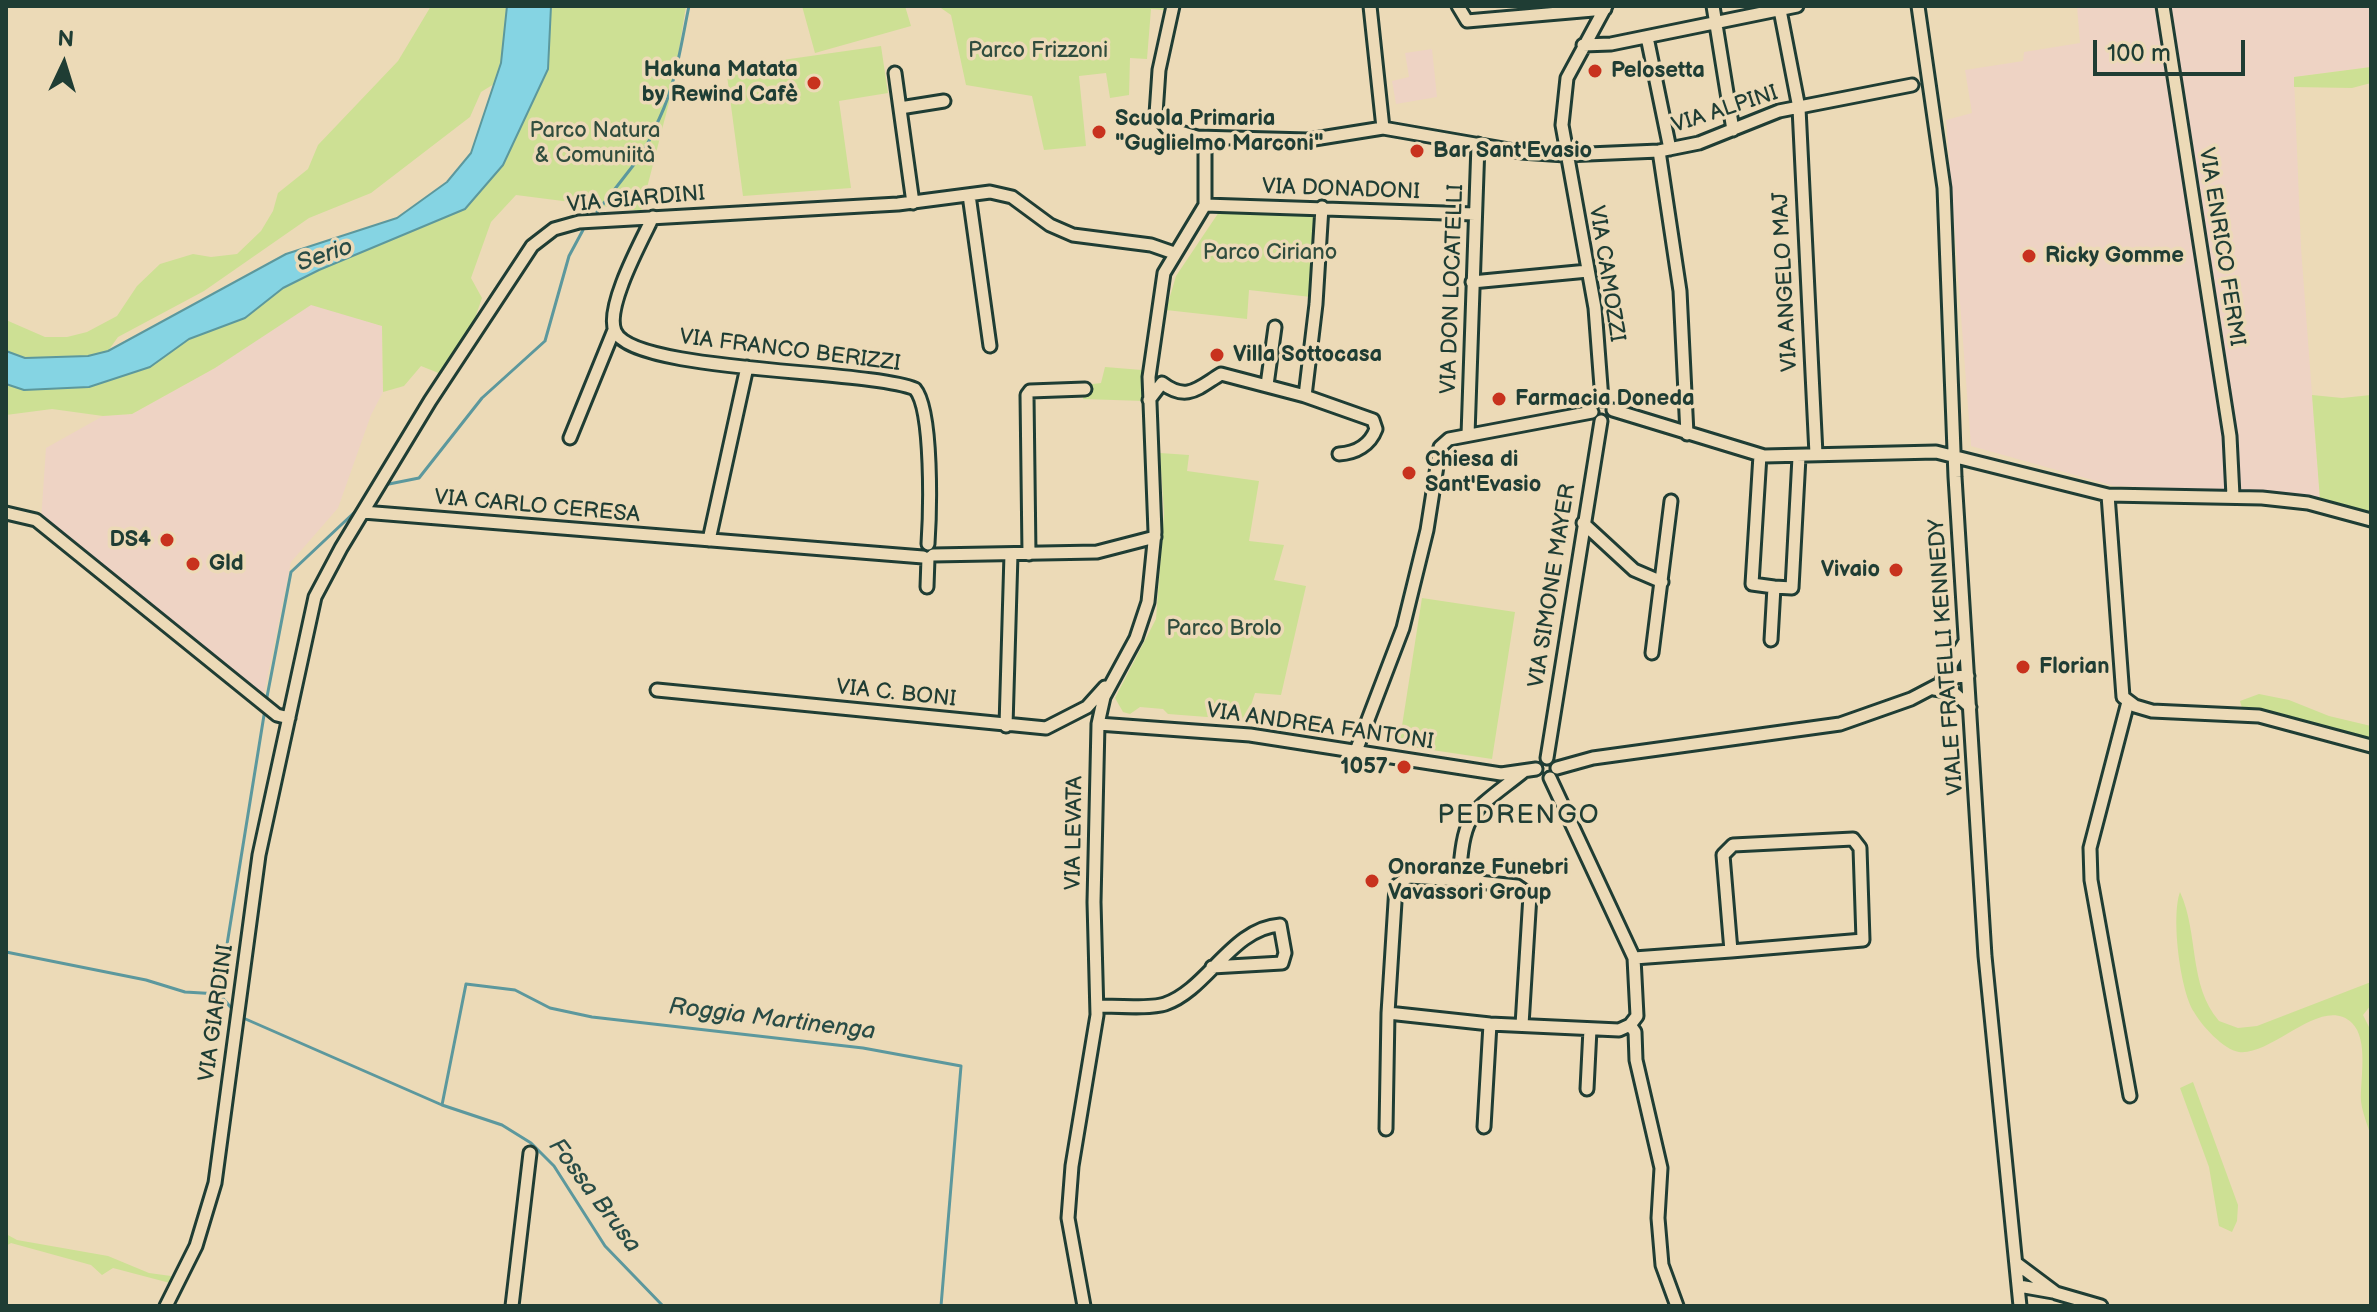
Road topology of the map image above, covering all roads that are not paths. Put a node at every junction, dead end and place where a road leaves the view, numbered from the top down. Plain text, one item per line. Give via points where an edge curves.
1 (1173, 6) edge
2 (1713, 6) edge
3 (1797, 6) edge
4 (1918, 6) edge
5 (2163, 6) edge
6 (1371, 7) edge
7 (1458, 7) edge
8 (1605, 8) edge
9 (1780, 10) junction
10 (1715, 23) junction
11 (1647, 37) junction
12 (1583, 45) junction
13 (895, 73) dead end
14 (1912, 85) dead end
15 (944, 101) dead end
16 (900, 108) junction
17 (1799, 108) junction
18 (1383, 128) junction
19 (1733, 130) junction
20 (1197, 137) junction
21 (1478, 144) junction
22 (1664, 150) junction
23 (1565, 155) junction
24 (969, 195) junction
25 (913, 203) junction
26 (1205, 205) junction
27 (1322, 207) junction
28 (1475, 214) junction
29 (653, 217) junction
30 (1174, 253) junction
31 (1588, 271) junction
32 (1472, 282) junction
33 (1275, 327) dead end
34 (614, 330) junction
35 (990, 346) dead end
36 (747, 367) junction
37 (1149, 369) junction
38 (1162, 383) junction
39 (1267, 385) junction
40 (1085, 389) dead end
41 (1305, 396) junction
42 (1149, 400) junction
43 (1602, 400) junction
44 (1613, 410) junction
45 (1597, 416) junction
46 (1687, 434) junction
47 (1468, 435) junction
48 (570, 438) dead end
49 (1339, 454) dead end
50 (1816, 454) junction
51 (1954, 454) junction
52 (1760, 455) junction
53 (1799, 457) junction
54 (2108, 495) junction
55 (2233, 496) junction
56 (1671, 501) dead end
57 (363, 512) junction
58 (6, 513) edge
59 (2371, 520) edge
60 (1583, 523) junction
61 (1155, 537) junction
62 (709, 540) junction
63 (927, 551) junction
64 (1011, 554) junction
65 (1029, 554) junction
66 (1662, 582) junction
67 (927, 587) dead end
68 (1774, 587) junction
69 (1966, 636) junction
70 (1771, 640) dead end
71 (1652, 653) dead end
72 (1968, 676) junction
73 (1113, 677) junction
74 (1934, 689) junction
75 (657, 690) dead end
76 (2128, 702) junction
77 (1970, 707) junction
78 (283, 716) junction
79 (1098, 724) junction
80 (1006, 726) junction
81 (2371, 746) edge
82 (1356, 751) junction
83 (1547, 758) junction
84 (1530, 770) junction
85 (1554, 773) junction
86 (1459, 880) junction
87 (1731, 951) junction
88 (1634, 958) junction
89 (1212, 967) junction
90 (1097, 1006) junction
91 (1388, 1013) junction
92 (1490, 1024) junction
93 (1522, 1025) junction
94 (1630, 1025) junction
95 (1590, 1029) junction
96 (1587, 1089) dead end
97 (2130, 1096) dead end
98 (1484, 1127) dead end
99 (1386, 1129) dead end
100 (530, 1153) dead end
101 (2016, 1263) junction
102 (2019, 1286) junction
103 (2056, 1293) junction
104 (166, 1306) edge
105 (512, 1306) edge
106 (1084, 1306) edge
107 (1677, 1306) edge
108 (2020, 1306) edge
109 (2101, 1306) edge

1 - 20 street via 1155,99 1159,121 1174,132
2 - 10 street
3 - 9 street
4 - 51 street, VIALE FRATELLI KENNEDY via 1944,188
5 - 55 street, VIA ENRICO FERMI via 2230,436
6 - 18 street
7 - 8 street via 1467,21
8 - 12 street, VIA CAMOZZI
9 - 10 street
9 - 17 street, VIA ANGELO MAJ
10 - 11 street
10 - 19 street
11 - 12 street
11 - 22 street
12 - 23 street, VIA CAMOZZI via 1565,87
13 - 16 street
14 - 17 street, VIA ALPINI
15 - 16 street
16 - 25 street
17 - 19 street, VIA ALPINI
17 - 50 street, VIA ANGELO MAJ
18 - 20 street, VIA ALPINI via 1308,140
18 - 21 street, VIA ALPINI
19 - 22 street, VIA ALPINI
20 - 26 street via 1205,149
21 - 23 street, VIA ALPINI
21 - 28 street, VIA DON LOCATELLI
22 - 23 street, VIA ALPINI
22 - 46 street via 1680,291
23 - 31 street, VIA CAMOZZI
24 - 25 street, VIA GIARDINI
24 - 30 street, VIA GIARDINI via 1012,197 1073,235
24 - 35 street
25 - 29 street, VIA GIARDINI
26 - 27 street, VIA DONADONI
26 - 30 street, VIA LEVATA
27 - 28 street, VIA DONADONI
27 - 41 street
28 - 32 street, VIA DON LOCATELLI
29 - 34 street via 615,305
29 - 57 street, VIA GIARDINI via 565,225 532,246
30 - 37 street, VIA LEVATA via 1164,273
31 - 32 street
31 - 43 street, VIA CAMOZZI
32 - 47 street, VIA DON LOCATELLI
33 - 39 street
34 - 36 street, VIA FRANCO BERIZZI via 621,340 670,356
34 - 48 street
36 - 62 street
36 - 63 street, VIA FRANCO BERIZZI via 911,386 919,392 928,454
37 - 38 street
37 - 42 street, VIA LEVATA
38 - 39 street via 1183,394 1221,374
38 - 42 street
39 - 41 street
40 - 65 street via 1027,395
41 - 49 street via 1373,420 1371,440
42 - 61 street, VIA LEVATA
43 - 44 street
43 - 45 street via 1595,404
44 - 45 street via 1610,418
44 - 46 street
45 - 47 street
45 - 60 street, VIA SIMONE MAYER
46 - 52 street
47 - 82 street via 1449,439 1438,452 1427,530 1403,628
50 - 51 street
50 - 53 street
51 - 54 street
51 - 69 street, VIALE FRATELLI KENNEDY
52 - 53 street
52 - 68 street via 1752,584
53 - 68 street via 1792,588
54 - 55 street
54 - 76 street via 2121,685
55 - 59 street via 2308,503
56 - 66 street
57 - 62 street, VIA CARLO CERESA
57 - 78 street, VIA GIARDINI via 315,597
58 - 78 street via 36,520
60 - 66 street via 1634,570
60 - 83 street, VIA SIMONE MAYER
61 - 65 street, VIA CARLO CERESA via 1097,552
61 - 73 street, VIA LEVATA via 1144,619
62 - 63 street, VIA CARLO CERESA
63 - 64 street, VIA CARLO CERESA
63 - 67 street
64 - 65 street, VIA CARLO CERESA
64 - 80 street
66 - 71 street
68 - 70 street
69 - 72 street, VIALE FRATELLI KENNEDY
69 - 74 street via 1956,662
72 - 74 street via 1953,677
72 - 77 street, VIALE FRATELLI KENNEDY
73 - 79 street, VIA LEVATA
73 - 80 street, VIA C. BONI via 1087,707 1057,725
74 - 77 street via 1953,692
74 - 85 street via 1840,724 1593,758
75 - 80 street, VIA C. BONI
76 - 81 street via 2152,711 2259,716
76 - 97 street via 2090,848 2091,880
77 - 101 street, VIALE FRATELLI KENNEDY via 1985,956
78 - 104 street, VIA GIARDINI via 215,1183 196,1246
79 - 82 street, VIA ANDREA FANTONI via 1250,735
79 - 90 street, VIA LEVATA
82 - 84 street, VIA ANDREA FANTONI via 1501,774
83 - 84 street
83 - 85 street via 1554,761
84 - 85 street via 1542,778
84 - 86 street via 1465,824
85 - 88 street
86 - 91 street via 1408,877 1396,886
86 - 93 street via 1517,886 1530,895
87 - 87 street via 1723,855 1733,845 1853,839 1860,848 1863,940
87 - 88 street
88 - 94 street via 1637,1016
89 - 89 street via 1265,926 1280,925 1282,963
89 - 90 street via 1164,1005
90 - 106 street, VIA LEVATA via 1069,1192 1070,1235
91 - 92 street
91 - 99 street
92 - 93 street
92 - 98 street
93 - 95 street
94 - 95 street
94 - 107 street via 1661,1168 1662,1265
95 - 96 street
100 - 105 street
101 - 102 street, VIALE FRATELLI KENNEDY
101 - 103 street
102 - 103 street
102 - 108 street, VIALE FRATELLI KENNEDY
103 - 109 street

